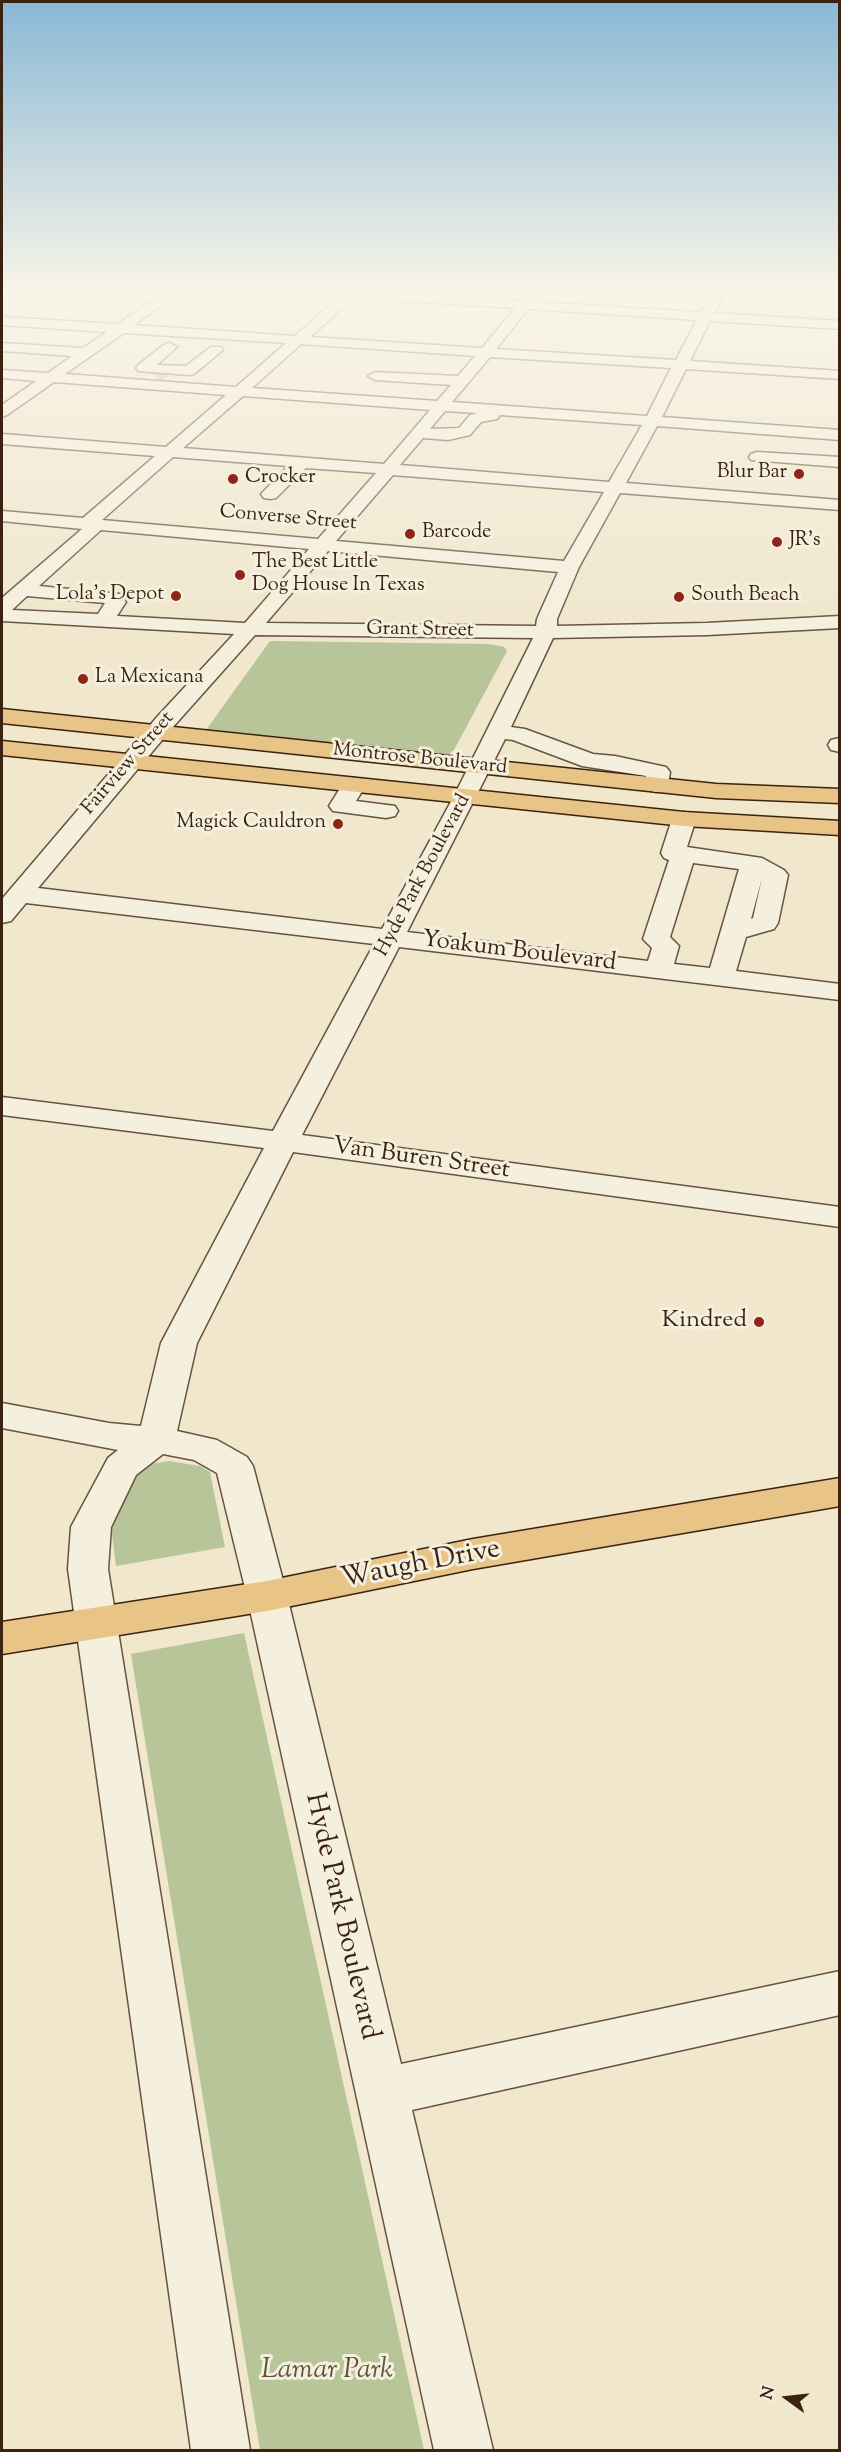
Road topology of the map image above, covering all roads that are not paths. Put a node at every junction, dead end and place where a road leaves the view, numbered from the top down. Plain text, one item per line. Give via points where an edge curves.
1 (17, 401) edge
2 (230, 401) edge
3 (376, 401) edge
4 (445, 401) edge
5 (663, 401) edge
6 (441, 406) junction
7 (495, 410) junction
8 (2, 412) edge
9 (652, 422) junction
10 (419, 433) junction
11 (840, 435) edge
12 (2, 439) edge
13 (170, 453) junction
14 (757, 456) dead end
15 (840, 462) edge
16 (302, 463) junction
17 (387, 471) junction
18 (615, 487) junction
19 (836, 490) edge
20 (270, 494) dead end
21 (143, 514) dead end
22 (2, 516) edge
23 (93, 524) junction
24 (185, 532) junction
25 (322, 545) junction
26 (570, 567) junction
27 (22, 590) junction
28 (2, 608) edge
29 (2, 615) edge
30 (103, 621) junction
31 (840, 622) edge
32 (248, 629) junction
33 (546, 632) junction
34 (2, 716) edge
35 (156, 731) junction
36 (498, 732) junction
37 (2, 748) edge
38 (132, 761) junction
39 (480, 766) junction
40 (587, 769) junction
41 (354, 785) junction
42 (466, 796) junction
43 (840, 796) edge
44 (386, 811) dead end
45 (684, 819) junction
46 (840, 828) edge
47 (683, 856) junction
48 (20, 894) junction
49 (2, 915) edge
50 (391, 938) junction
51 (659, 970) junction
52 (721, 977) junction
53 (840, 992) edge
54 (2, 1106) edge
55 (283, 1141) junction
56 (840, 1217) edge
57 (2, 1416) edge
58 (156, 1440) junction
59 (840, 1492) edge
60 (267, 1596) junction
61 (95, 1622) junction
62 (2, 1638) edge
63 (840, 1993) edge
64 (380, 2093) junction
65 (220, 2451) edge
66 (464, 2451) edge

1 - 8 street
2 - 13 street
3 - 6 street
4 - 6 street, Fairview Street
5 - 9 street, Hyde Park Boulevard
6 - 7 street
6 - 10 street, Fairview Street
7 - 9 street via 538,407
7 - 10 street via 490,416 476,418 464,432
9 - 11 street
9 - 18 street, Hyde Park Boulevard
10 - 17 street, Fairview Street
12 - 13 street
13 - 16 street
13 - 23 street
14 - 15 street
16 - 17 street
16 - 20 street
17 - 18 street
17 - 25 street, Fairview Street
18 - 19 street
18 - 26 street, Hyde Park Boulevard
21 - 24 street via 197,522
22 - 23 street, Converse Street
23 - 24 street, Converse Street
23 - 27 street
24 - 25 street, Converse Street
25 - 26 street, Converse Street
25 - 32 street, Fairview Street
26 - 33 street, Hyde Park Boulevard via 547,619
27 - 28 street
27 - 30 street via 113,598 116,602
29 - 30 street, Grant Street
30 - 32 street, Grant Street
31 - 33 street, Grant Street
32 - 33 street, Grant Street
32 - 35 street, Fairview Street
33 - 36 street, Hyde Park Boulevard
34 - 35 main road, Montrose Boulevard
35 - 38 street, Fairview Street
35 - 39 main road, Montrose Boulevard
36 - 39 street, Hyde Park Boulevard
36 - 40 street via 517,734
37 - 38 main road, Montrose Boulevard
38 - 41 main road, Montrose Boulevard
38 - 48 street, Fairview Street
39 - 40 main road, Montrose Boulevard
39 - 42 street, Hyde Park Boulevard
40 - 43 main road, Montrose Boulevard via 656,785
41 - 42 main road, Montrose Boulevard
41 - 44 street via 341,806
42 - 45 main road, Montrose Boulevard
42 - 50 street, Hyde Park Boulevard
45 - 46 main road, Montrose Boulevard
45 - 47 street via 673,853
47 - 51 street via 656,939 666,946
47 - 52 street via 753,863 775,875 765,923 734,932
48 - 49 street, Fairview Street
48 - 50 street, Yoakum Boulevard
50 - 51 street, Yoakum Boulevard
50 - 55 street, Hyde Park Boulevard
51 - 52 street, Yoakum Boulevard
52 - 53 street, Yoakum Boulevard
54 - 55 street, Van Buren Street
55 - 56 street, Van Buren Street
55 - 58 street, Hyde Park Boulevard via 180,1343
57 - 58 street via 109,1436
58 - 60 street, Hyde Park Boulevard via 204,1449 234,1466
58 - 61 street via 121,1467 91,1527 88,1569
59 - 60 main road, Waugh Drive via 473,1554
60 - 61 main road, Waugh Drive
60 - 64 street, Hyde Park Boulevard
61 - 62 main road, Waugh Drive
61 - 65 street
63 - 64 street
64 - 66 street, Hyde Park Boulevard

